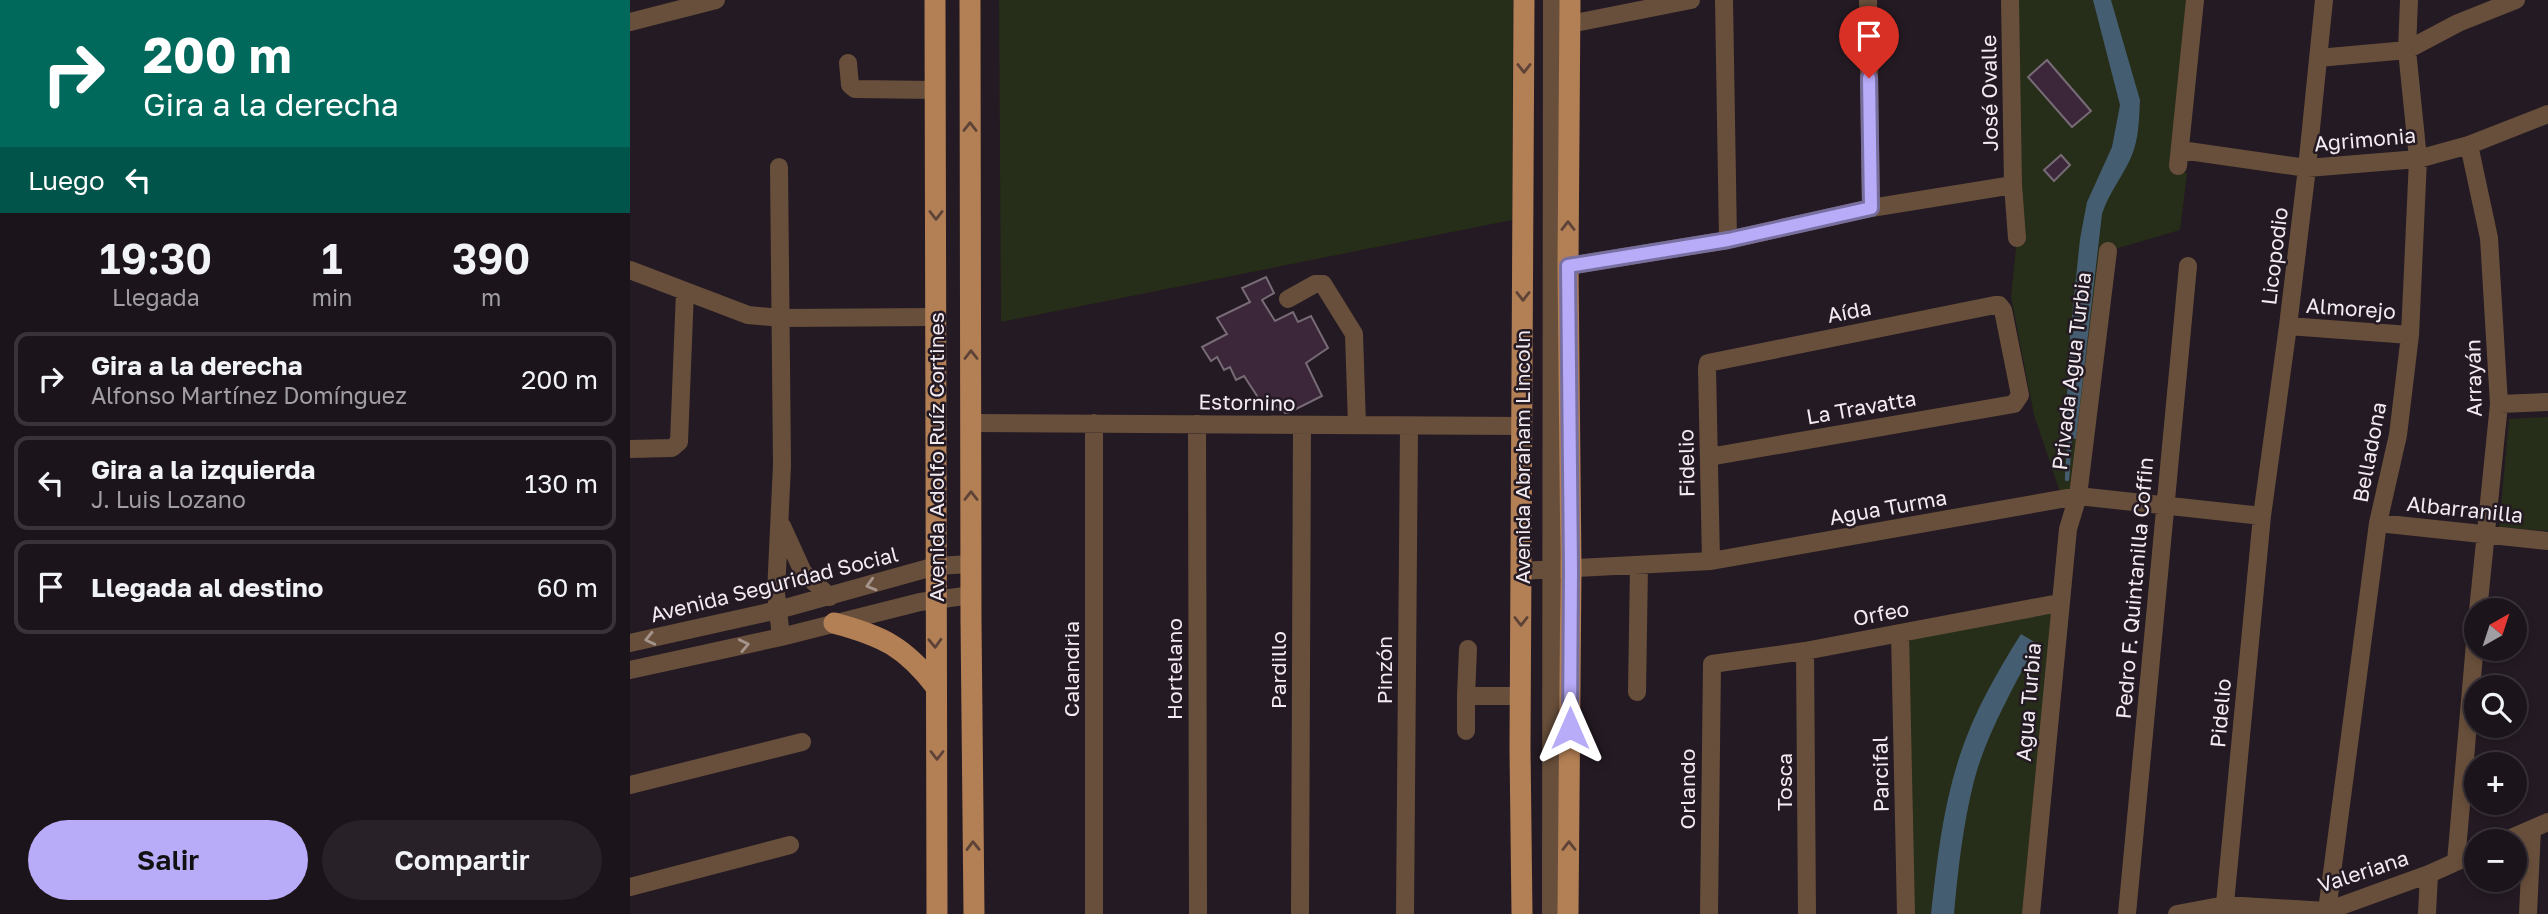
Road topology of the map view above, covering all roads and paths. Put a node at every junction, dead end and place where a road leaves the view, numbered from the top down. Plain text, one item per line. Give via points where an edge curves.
1 (716, 0) edge
2 (935, 0) edge
3 (970, 0) edge
4 (1524, 0) edge
5 (1540, 0) edge
6 (1552, 0) edge
7 (1570, 0) edge
8 (1691, 0) edge
9 (1724, 0) edge
10 (1868, 0) edge
11 (2010, 0) edge
12 (2195, 0) edge
13 (2324, 0) edge
14 (2409, 0) edge
15 (2516, 0) edge
16 (630, 22) edge
17 (1570, 24) junction
18 (2407, 50) junction
19 (2318, 58) junction
20 (848, 63) dead end
21 (935, 90) junction
22 (2548, 114) edge
23 (2469, 145) junction
24 (2418, 159) junction
25 (779, 167) dead end
26 (2307, 168) junction
27 (2013, 185) junction
28 (1871, 208) junction
29 (2017, 238) dead end
30 (1728, 240) junction
31 (2108, 251) dead end
32 (2188, 265) dead end
33 (1568, 266) junction
34 (630, 270) edge
35 (685, 291) junction
36 (1289, 299) dead end
37 (936, 317) junction
38 (782, 318) junction
39 (2288, 326) junction
40 (2410, 335) junction
41 (1708, 363) joint
42 (2019, 399) joint
43 (2548, 402) edge
44 (2499, 404) junction
45 (971, 423) junction
46 (1094, 424) junction
47 (1197, 424) junction
48 (1302, 425) junction
49 (1357, 425) junction
50 (1523, 426) junction
51 (1409, 427) junction
52 (630, 449) edge
53 (1709, 457) junction
54 (2078, 496) junction
55 (2165, 507) junction
56 (2262, 516) junction
57 (781, 523) junction
58 (2378, 523) junction
59 (2486, 533) junction
60 (2548, 541) edge
61 (1711, 561) junction
62 (971, 564) junction
63 (1639, 565) junction
64 (936, 566) junction
65 (1545, 570) junction
66 (972, 595) junction
67 (830, 597) junction
68 (2479, 598) edge
69 (935, 599) junction
70 (2059, 603) junction
71 (778, 610) junction
72 (834, 623) junction
73 (1900, 633) junction
74 (780, 637) junction
75 (630, 643) edge
76 (1468, 649) dead end
77 (1805, 651) junction
78 (2473, 662) edge
79 (1712, 664) joint
80 (630, 670) edge
81 (936, 687) junction
82 (1637, 692) dead end
83 (1466, 696) junction
84 (1520, 696) junction
85 (1466, 731) dead end
86 (802, 742) dead end
87 (630, 785) edge
88 (2540, 826) edge
89 (790, 845) dead end
90 (2464, 858) edge
91 (2456, 862) junction
92 (2429, 874) junction
93 (630, 887) edge
94 (2224, 909) edge
95 (2327, 911) junction
96 (937, 914) edge
97 (974, 914) edge
98 (1094, 914) edge
99 (1198, 914) edge
100 (1300, 914) edge
101 (1405, 914) edge
102 (1522, 914) edge
103 (1539, 914) edge
104 (1551, 914) edge
105 (1568, 914) edge
106 (1709, 914) edge
107 (1807, 914) edge
108 (1906, 914) edge
109 (2031, 914) edge
110 (2127, 914) edge
111 (2176, 914) edge
112 (2427, 914) edge
113 (2528, 914) edge

1 - 16 street
2 - 21 main road, Avenida Adolfo Ruíz Cortines
45 -> 3 main road, Avenida Adolfo Ruíz Cortines
4 -> 50 main road, Avenida Abraham Lincoln
5 - 65 street
6 - 65 street
7 - 17 main road
8 - 17 street
9 - 30 street
10 - 28 street
11 - 27 street, José Ovalle
12 - 26 street, Agrimonia via 2179,158
13 - 19 street, Licopodio
14 - 18 street, Belladona
15 - 18 street
33 -> 17 main road
18 - 19 street
18 - 24 street, Belladona
19 - 26 street, Licopodio
20 - 21 street via 850,85 855,89
21 -> 37 main road, Avenida Adolfo Ruíz Cortines
22 - 23 street, Agrimonia
23 - 24 street, Agrimonia
23 - 44 street, Arrayán via 2489,238
24 - 26 street, Agrimonia
24 - 40 street, Belladona
25 - 38 street
26 - 39 street, Licopodio
27 - 28 street
27 - 29 street, José Ovalle
28 - 30 street
30 - 33 street
31 - 54 street, Privada Agua Turbia
32 - 55 street, Pedro F. Quintanilla Coffin
33 - 65 main road
34 - 35 street
35 - 38 street via 738,312
35 - 52 street via 680,438 676,446
36 - 49 street via 1323,284 1354,334
37 - 38 street
37 - 64 main road, Avenida Adolfo Ruíz Cortines
38 - 57 street
39 - 40 street, Almorejo
39 - 56 street, Licopodio
40 - 58 street, Belladona via 2398,435
41 - 42 street, Aída via 1999,305
41 - 53 street, Fidelio
42 - 53 street, La Travatta via 2014,404
43 - 44 street
44 - 59 street, Arrayán
45 - 46 street, Estornino
62 -> 45 main road, Avenida Adolfo Ruíz Cortines
46 - 47 street, Estornino
46 - 98 street, Calandria
47 - 48 street, Estornino
47 - 99 street, Hortelano
48 - 49 street, Estornino
48 - 100 street, Pardillo
49 - 51 street, Estornino
50 - 51 street, Estornino
50 - 65 main road, Avenida Abraham Lincoln
51 - 101 street, Pinzón
53 - 61 street, Fidelio
54 - 55 street, Agua Turma
54 - 61 street, Agua Turma
54 - 70 street, Agua Turbia via 2068,529
55 - 56 street, Agua Turma
55 - 110 street, Pedro F. Quintanilla Coffin
56 - 94 street, Pidelio
57 - 67 street via 803,572
57 - 71 street
58 - 59 street, Albarranilla
58 - 95 street, Belladona
59 - 60 street, Albarranilla
59 - 68 street, Arrayán
61 - 63 street, Agua Turma
62 - 64 street, Avenida Seguridad Social
62 - 66 main road, Avenida Adolfo Ruíz Cortines
63 - 65 street, Agua Turma
63 - 82 street
64 -> 67 street, Avenida Seguridad Social
64 - 69 main road, Avenida Adolfo Ruíz Cortines
65 -> 84 main road, Avenida Abraham Lincoln
65 - 103 street
65 - 104 street
105 -> 65 main road
66 - 69 street
97 -> 66 main road, Avenida Adolfo Ruíz Cortines
67 - 71 street, Avenida Seguridad Social
69 - 72 street
69 -> 81 main road, Avenida Adolfo Ruíz Cortines
70 - 73 street, Orfeo
70 - 109 street, Agua Turbia
71 - 74 street
71 -> 75 street, Avenida Seguridad Social
72 - 74 street
72 - 81 main road via 861,630 905,652
73 - 77 street, Orfeo
73 - 108 street, Parcifal
80 -> 74 street
76 - 83 street
77 - 79 street, Orfeo
77 - 107 street, Tosca
78 - 91 street
79 - 106 street, Orlando
81 -> 96 main road, Avenida Adolfo Ruíz Cortines
83 - 84 street
83 - 85 street
84 - 102 main road, Avenida Abraham Lincoln
86 - 87 street
88 - 113 street
89 - 93 street
90 - 91 street, Valeriana
91 - 92 street, Valeriana
92 - 95 street, Valeriana
92 - 112 street
94 - 95 street, Valeriana
94 - 111 street, Valeriana

